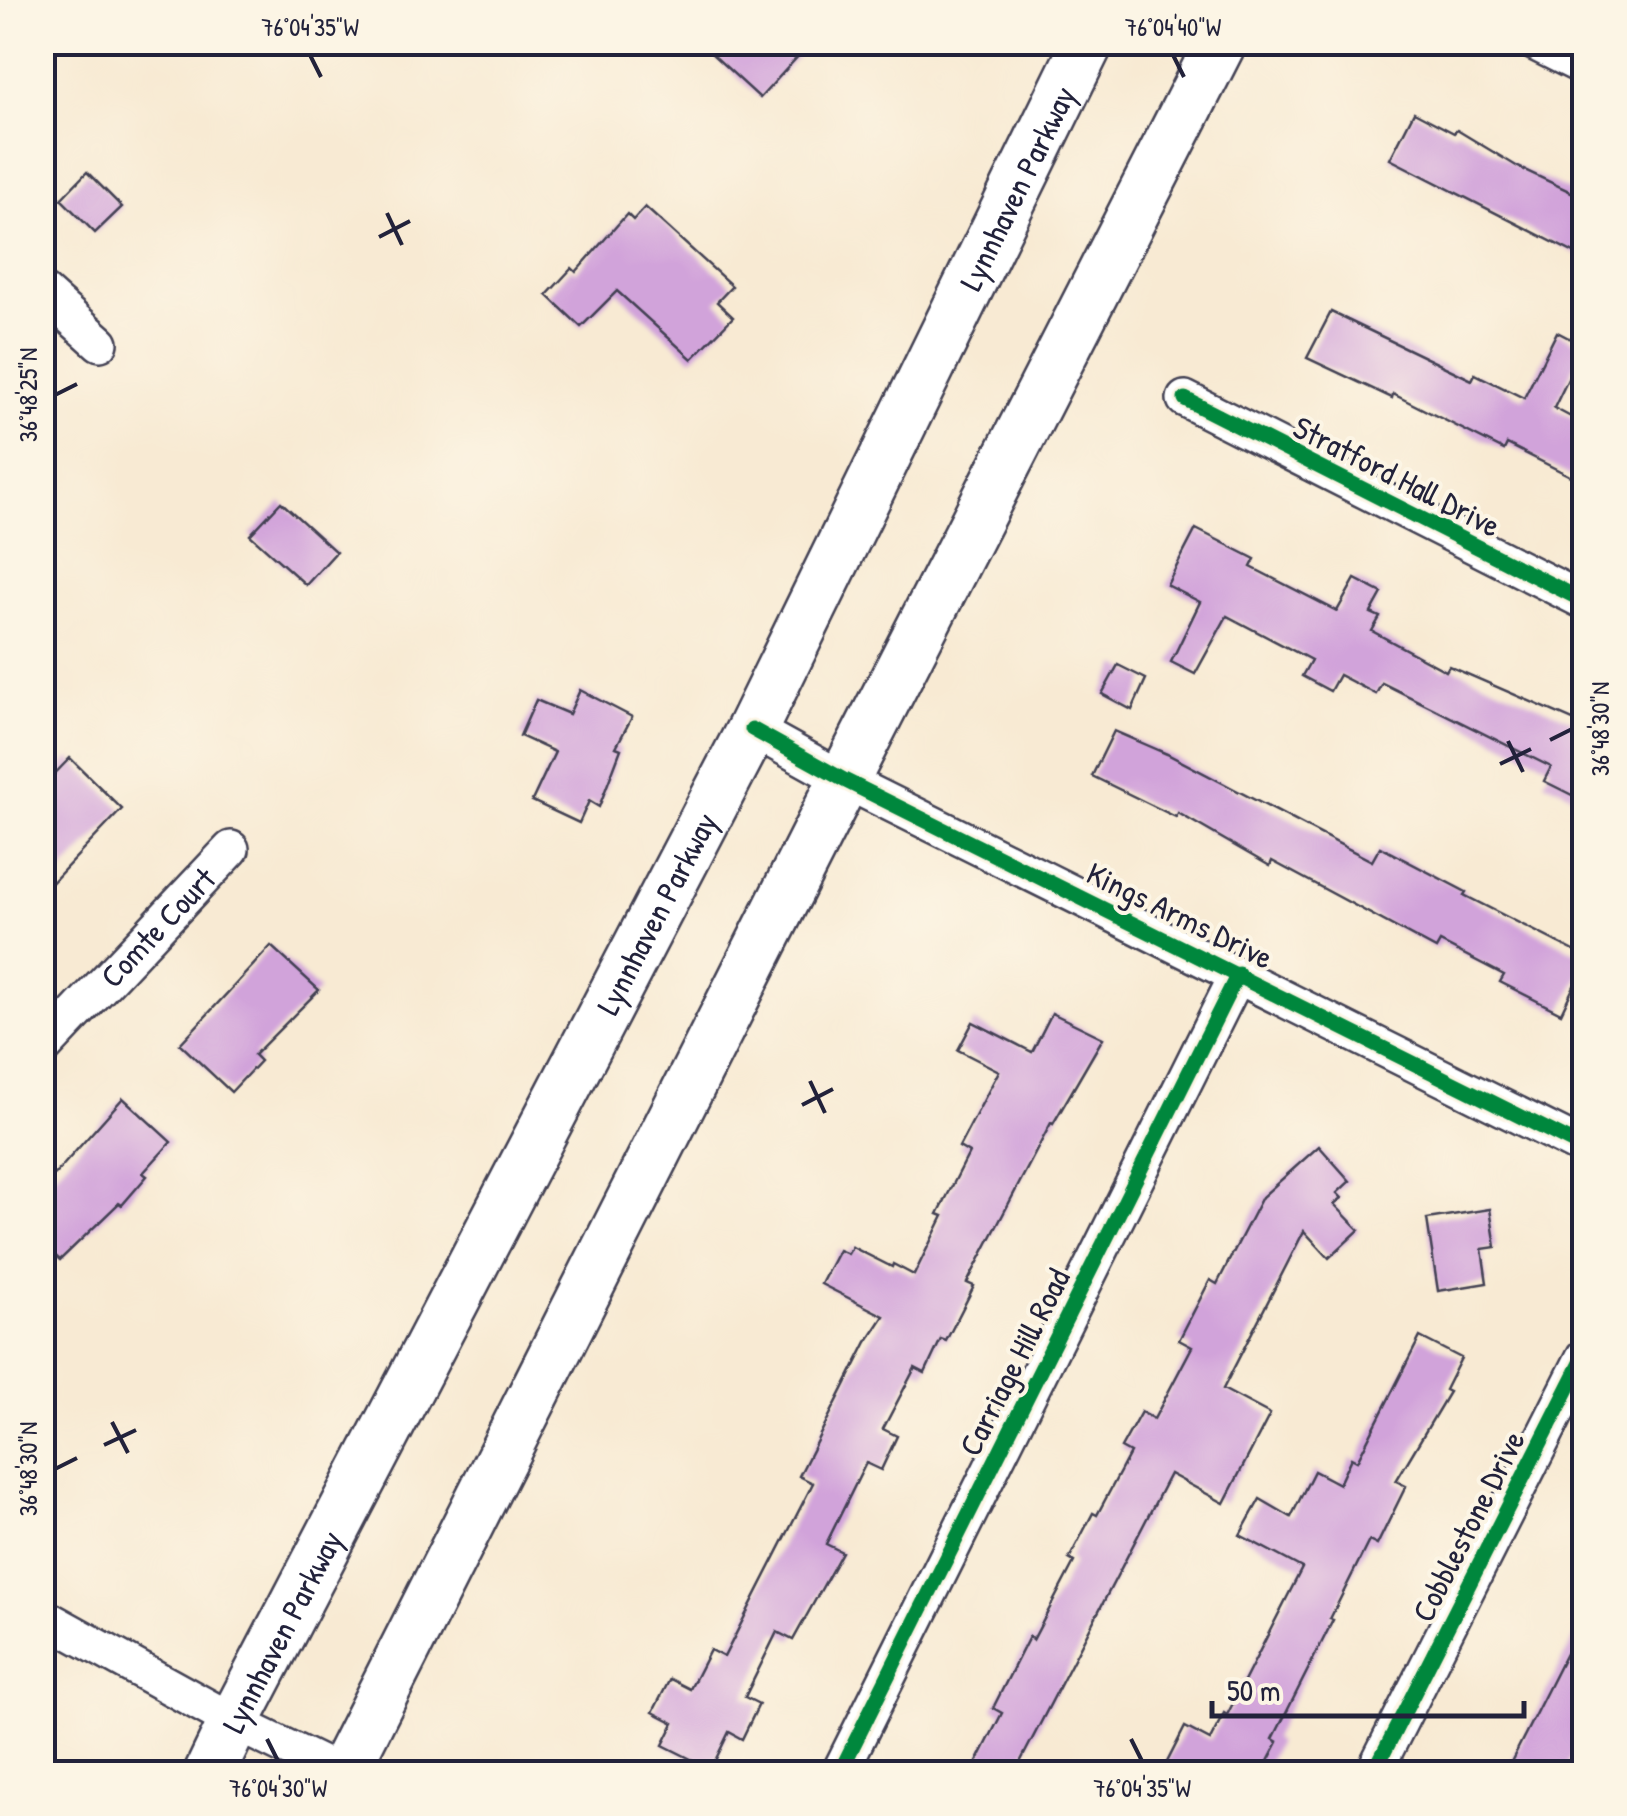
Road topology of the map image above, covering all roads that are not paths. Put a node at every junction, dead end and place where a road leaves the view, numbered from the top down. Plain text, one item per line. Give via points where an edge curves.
1 (1088, 42) edge
2 (1220, 42) edge
3 (1534, 42) edge
4 (1584, 68) edge
5 (42, 290) edge
6 (100, 343) dead end
7 (1185, 400) dead end
8 (1584, 601) edge
9 (752, 729) junction
10 (844, 780) junction
11 (231, 849) dead end
12 (1238, 974) junction
13 (42, 1049) edge
14 (1584, 1148) edge
15 (1584, 1358) edge
16 (42, 1616) edge
17 (234, 1722) junction
18 (209, 1774) edge
19 (342, 1774) edge
20 (839, 1774) edge
21 (1373, 1774) edge

1 - 9 main road, Lynnhaven Parkway
2 - 10 main road
3 - 4 street
5 - 6 street
7 - 8 street, Stratford Hall Drive
9 - 10 street, Kings Arms Drive
9 - 17 main road, Lynnhaven Parkway
10 - 12 street, Kings Arms Drive
10 - 19 main road
11 - 13 street, Comte Court
12 - 14 street, Kings Arms Drive
12 - 20 street, Carriage Hill Road
15 - 21 street, Cobblestone Drive
16 - 17 street
17 - 18 main road, Lynnhaven Parkway
17 - 19 street

